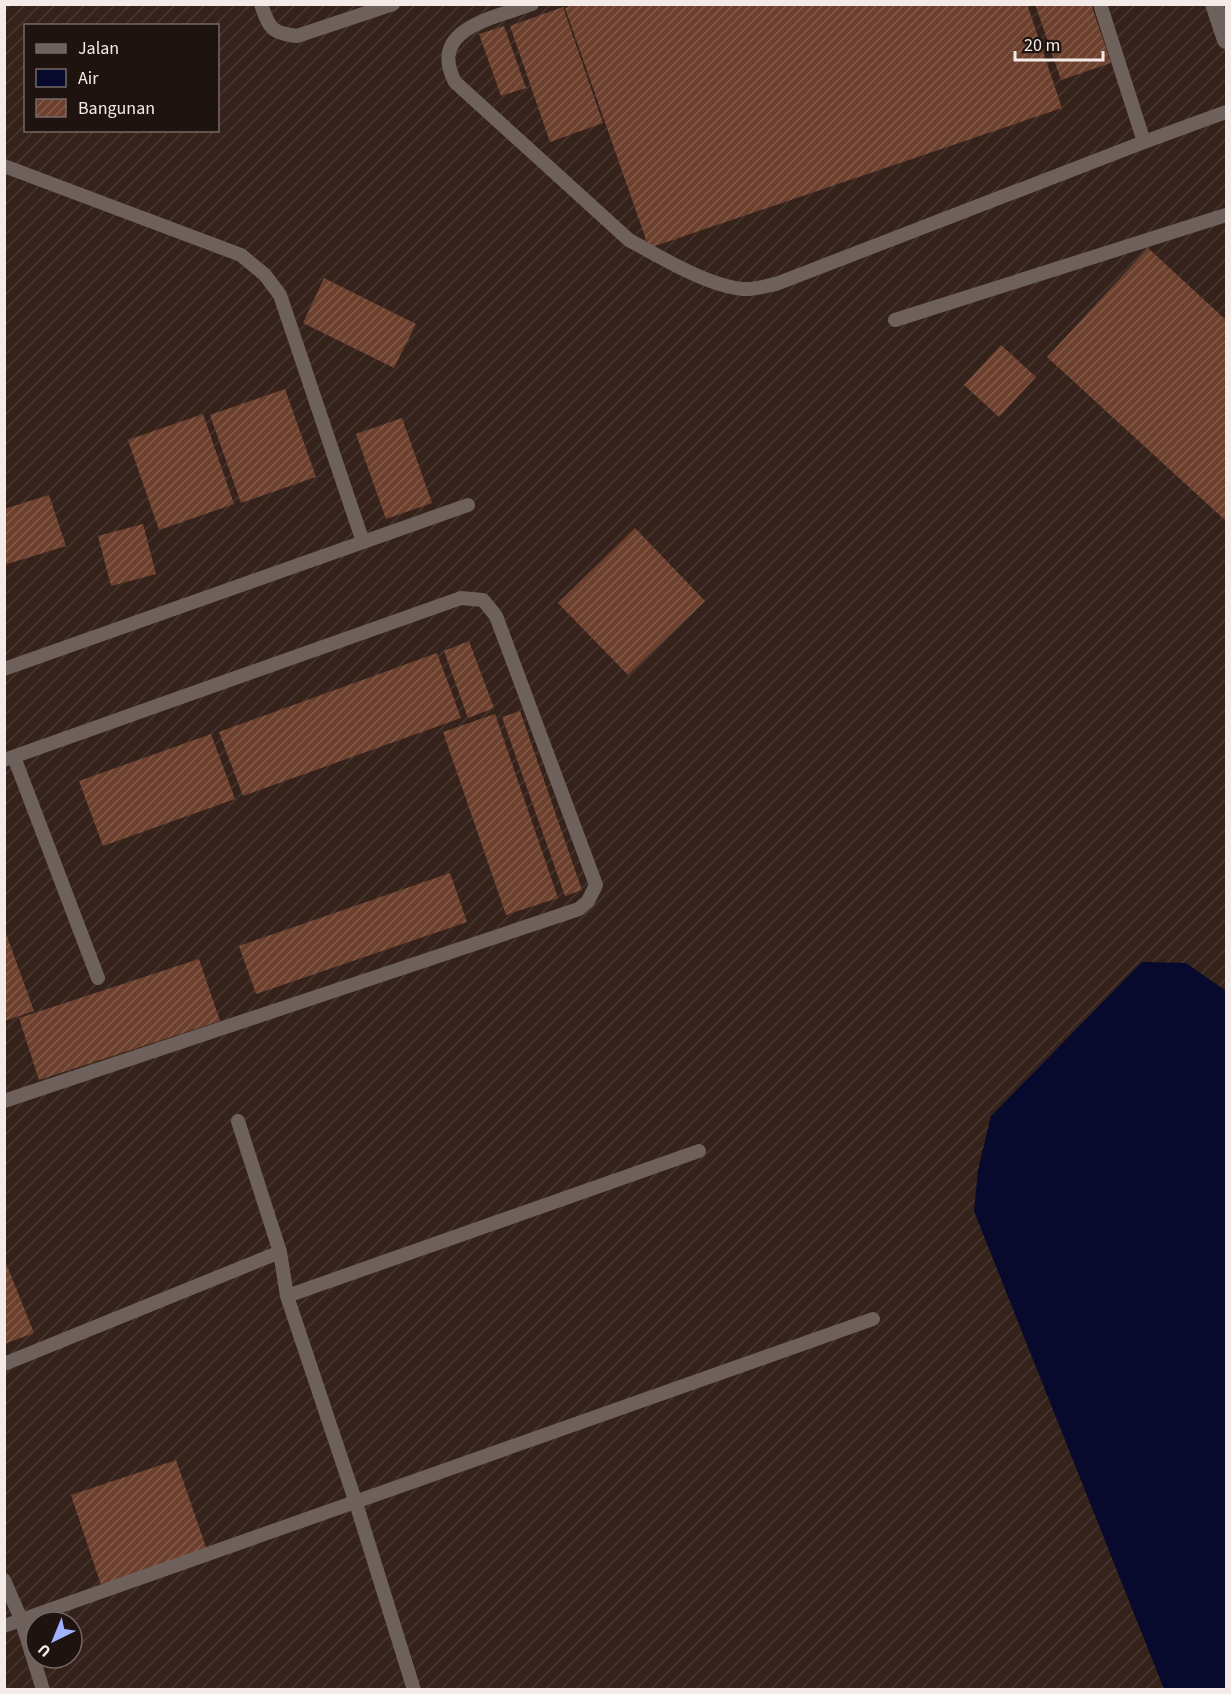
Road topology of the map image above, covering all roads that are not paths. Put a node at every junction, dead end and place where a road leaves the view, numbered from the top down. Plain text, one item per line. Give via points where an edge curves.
1 (261, 4) edge
2 (393, 4) edge
3 (532, 4) edge
4 (1100, 4) edge
5 (1214, 4) edge
6 (1227, 40) edge
7 (1227, 112) edge
8 (1144, 142) junction
9 (4, 166) edge
10 (1227, 215) edge
11 (895, 320) dead end
12 (468, 505) dead end
13 (363, 542) junction
14 (4, 669) edge
15 (9, 758) edge
16 (98, 978) dead end
17 (4, 1101) edge
18 (238, 1122) dead end
19 (699, 1151) dead end
20 (280, 1252) junction
21 (287, 1296) junction
22 (873, 1319) dead end
23 (4, 1364) edge
24 (356, 1503) junction
25 (4, 1580) edge
26 (21, 1619) junction
27 (4, 1626) edge
28 (43, 1689) edge
29 (414, 1689) edge

1 - 2 lane via 268,24 280,34 297,36
3 - 8 lane via 474,25 458,36 447,59 455,82 629,240 663,259 743,289 776,284
4 - 8 lane
5 - 6 street
7 - 8 lane
9 - 13 lane via 241,255 265,274 280,295
10 - 11 lane
12 - 13 lane
13 - 14 lane
15 - 16 lane
15 - 17 lane via 461,598 483,600 496,616 596,885 579,909
18 - 20 lane
19 - 21 lane
20 - 21 lane
20 - 23 lane
21 - 24 lane
22 - 24 lane
24 - 26 lane
24 - 29 lane
25 - 26 lane
26 - 27 lane
26 - 28 lane

